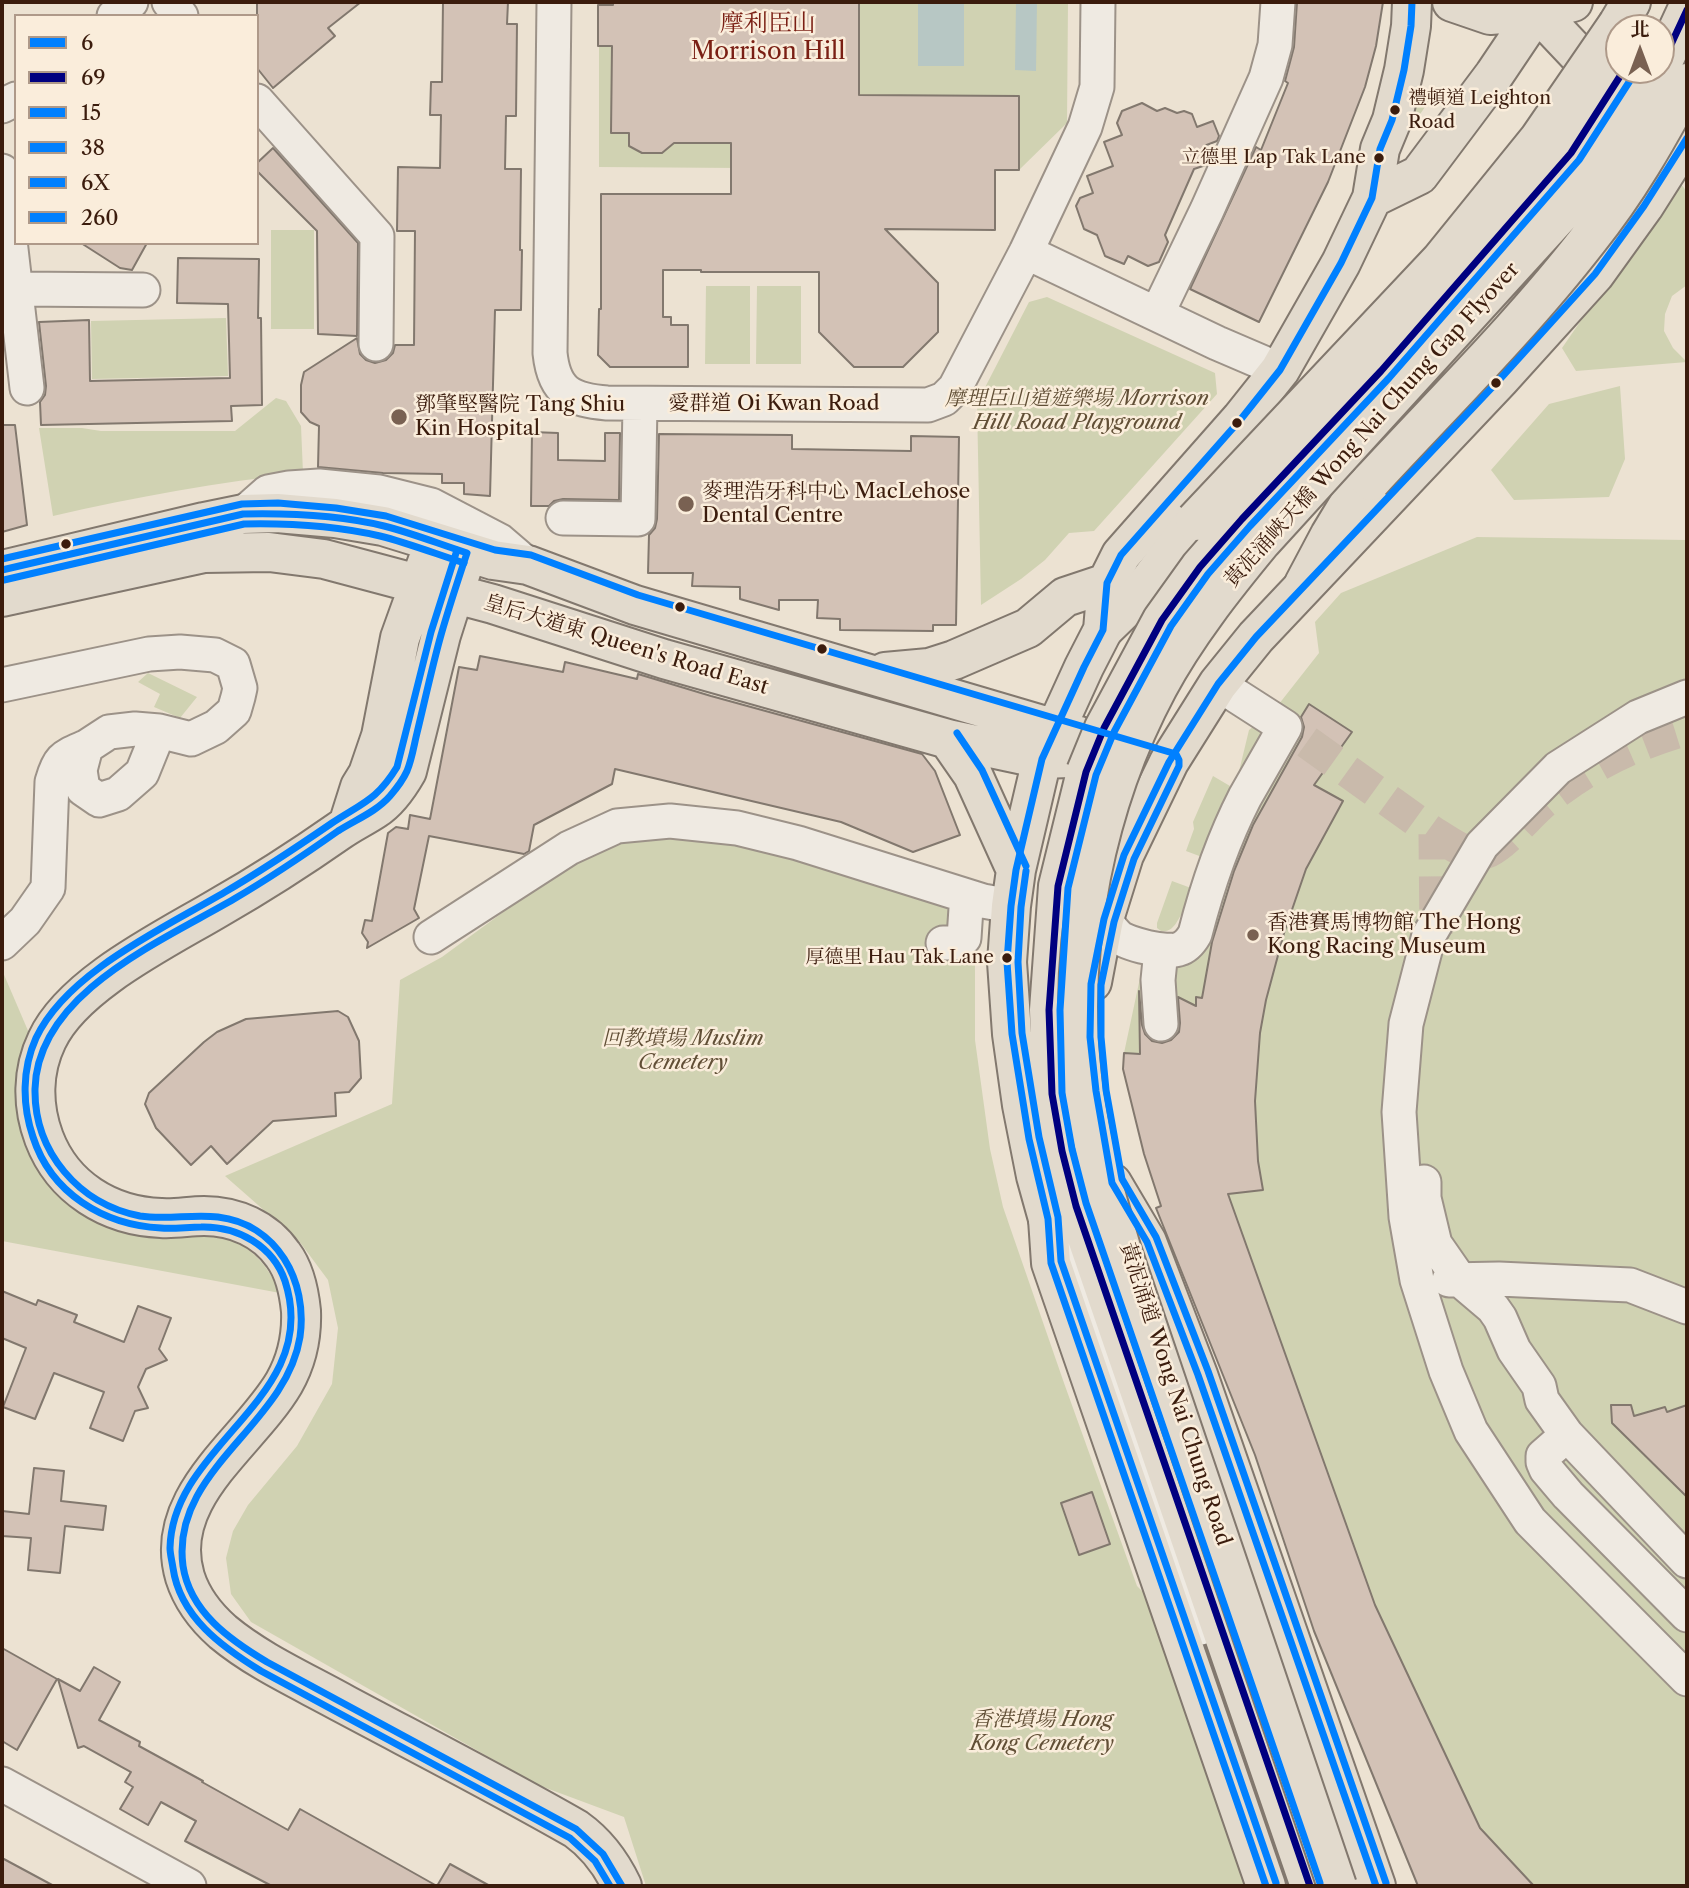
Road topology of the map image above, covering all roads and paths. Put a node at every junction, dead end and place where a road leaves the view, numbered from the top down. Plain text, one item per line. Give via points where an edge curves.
1 (131, 2) edge
2 (554, 2) edge
3 (1098, 2) edge
4 (1278, 2) edge
5 (1412, 2) edge
6 (1452, 2) edge
7 (1546, 4) edge
8 (1687, 10) edge
9 (1642, 13) edge
10 (116, 14) edge
11 (1675, 36) edge
12 (1687, 62) edge
13 (1605, 67) edge
14 (1605, 69) edge
15 (1605, 70) edge
16 (1687, 83) edge
17 (1621, 84) edge
18 (1652, 84) edge
19 (1647, 111) junction
20 (262, 118) edge
21 (1686, 145) edge
22 (2, 171) edge
23 (1581, 191) junction
24 (1372, 198) junction
25 (1026, 252) junction
26 (9, 290) edge
27 (143, 290) dead end
28 (1157, 314) junction
29 (376, 344) dead end
30 (1280, 370) junction
31 (27, 388) dead end
32 (640, 404) junction
33 (1350, 502) junction
34 (243, 514) junction
35 (564, 518) dead end
36 (1277, 529) junction
37 (451, 547) junction
38 (528, 565) junction
39 (2, 570) edge
40 (1107, 583) junction
41 (1304, 584) junction
42 (437, 588) junction
43 (2, 597) edge
44 (1103, 630) junction
45 (865, 674) junction
46 (1218, 684) junction
47 (2, 685) edge
48 (1687, 697) edge
49 (159, 731) junction
50 (948, 739) junction
51 (1049, 744) junction
52 (86, 747) junction
53 (1130, 751) junction
54 (1168, 762) junction
55 (1014, 888) junction
56 (969, 897) junction
57 (1104, 919) junction
58 (431, 937) dead end
59 (2, 943) edge
60 (943, 943) dead end
61 (1436, 944) tunnel mouth
62 (1161, 950) junction
63 (1161, 1024) dead end
64 (1112, 1183) junction
65 (1048, 1219) junction
66 (1417, 1280) junction
67 (1460, 1280) junction
68 (1687, 1307) edge
69 (1567, 1435) junction
70 (1687, 1561) edge
71 (1687, 1615) edge
72 (1687, 1679) edge
73 (2, 1784) edge
74 (189, 1886) edge
75 (622, 1886) edge
76 (1266, 1886) edge
77 (1308, 1886) edge
78 (1337, 1886) edge
79 (1370, 1886) edge
80 (1376, 1886) edge

1 - 10 street
2 - 32 street, 愛群道 Oi Kwan Road via 551,367 569,394 585,401
3 - 25 street, 愛群道 Oi Kwan Road via 1097,87 1085,127
4 - 28 street via 1275,45 1266,79
5 - 24 main road via 1404,70 1380,149
6 - 7 main road via 1490,15
7 - 13 main road
7 - 24 main road via 1419,175
8 - 11 main road, 黃泥涌峽天橋 Wong Nai Chung Gap Flyover
9 - 44 main road, bridge via 1576,88 1441,260 1195,521 1139,595
12 - 19 main road
14 - 23 main road via 1589,89 1596,148
15 - 77 main road, 黃泥涌峽天橋 Wong Nai Chung Gap Flyover, bridge via 1571,153 1381,372 1200,567 1162,620 1104,728 1086,772 1058,886 1049,1010 1052,1094 1062,1151 1076,1206
16 - 33 main road, bridge via 1621,195 1582,248
17 - 19 main road
18 - 78 main road, 黃泥涌峽天橋 Wong Nai Chung Gap Flyover, bridge via 1607,157 1562,212 1262,541 1180,650 1158,687 1122,771 1087,900 1078,986 1079,1030 1098,1164 1126,1265
19 - 21 main road
19 - 23 main road
20 - 29 street via 377,236
21 - 41 main road via 1595,274
22 - 26 street
23 - 36 main road
24 - 30 main road
25 - 28 street
25 - 32 street, 愛群道 Oi Kwan Road via 956,388 944,399 928,405
26 - 27 street
26 - 31 street
28 - 30 street
30 - 40 main road via 1121,555
32 - 35 street via 638,519
33 - 36 main road
33 - 41 main road
34 - 37 main road, 皇后大道東 Queen's Road East via 335,518 383,526
34 - 38 street via 268,492 289,488 379,492 409,486 431,505 500,541
34 - 39 main road, 皇后大道東 Queen's Road East
36 - 53 main road via 1202,626
37 - 38 main road, 皇后大道東 Queen's Road East
37 - 42 main road
38 - 45 main road, 皇后大道東 Queen's Road East via 635,605
40 - 44 main road
40 - 45 main road via 1065,597 1028,628 954,660 929,668
41 - 46 main road, 黃泥涌道 Wong Nai Chung Road
42 - 43 main road, 皇后大道東 Queen's Road East via 324,559 232,551 204,552
42 - 50 main road, 皇后大道東 Queen's Road East via 674,662
42 - 75 main road via 441,635 407,771 398,787 379,807 124,965 74,1003 47,1037 38,1064 35,1098 46,1145 64,1173 86,1194 141,1216 215,1216 243,1223 272,1242 297,1283 300,1332 285,1381 199,1491 184,1525 184,1573 203,1610 231,1637 285,1671 576,1829 603,1855
44 - 51 main road
45 - 51 main road, 皇后大道東 Queen's Road East
46 - 54 main road, 黃泥涌道 Wong Nai Chung Road
46 - 62 street via 1296,735 1244,799 1191,942 1179,950
47 - 49 street via 149,654 215,654 233,664 240,688 234,711 216,727 191,739
48 - 66 street via 1638,717 1558,768 1482,845 1429,935 1406,1024 1399,1112 1406,1217
49 - 52 street via 110,732
49 - 52 street via 142,773 118,794 99,800 83,789 80,770
50 - 51 main road, 皇后大道東 Queen's Road East
50 - 55 main road via 973,775
51 - 53 main road, 皇后大道東 Queen's Road East
51 - 55 main road
52 - 59 street via 64,757 56,767 48,888 25,921
53 - 54 main road, 皇后大道東 Queen's Road East
54 - 57 main road, 黃泥涌道 Wong Nai Chung Road via 1124,855
55 - 56 street
55 - 65 main road via 1007,962 1012,1034 1036,1176
56 - 58 street via 798,843 737,828 670,821 617,826 569,848
56 - 60 street via 964,937 957,943
57 - 62 street via 1120,939
57 - 64 main road, 黃泥涌道 Wong Nai Chung Road via 1091,984 1090,1037
61 - 67 street via 1435,968 1419,1022 1424,1198 1435,1244
62 - 63 street
64 - 79 street, 黃泥涌道 Wong Nai Chung Road via 1126,1248 1293,1743 1318,1802
64 - 80 main road via 1147,1242 1198,1375
65 - 76 main road via 1051,1263
65 - 77 street via 1071,1257 1266,1810
66 - 67 street
66 - 72 street via 1471,1431 1530,1521
67 - 68 street via 1630,1285
67 - 69 street via 1500,1318 1514,1350 1539,1386 1542,1400
69 - 70 street
69 - 71 street via 1544,1456 1546,1469
73 - 74 street

